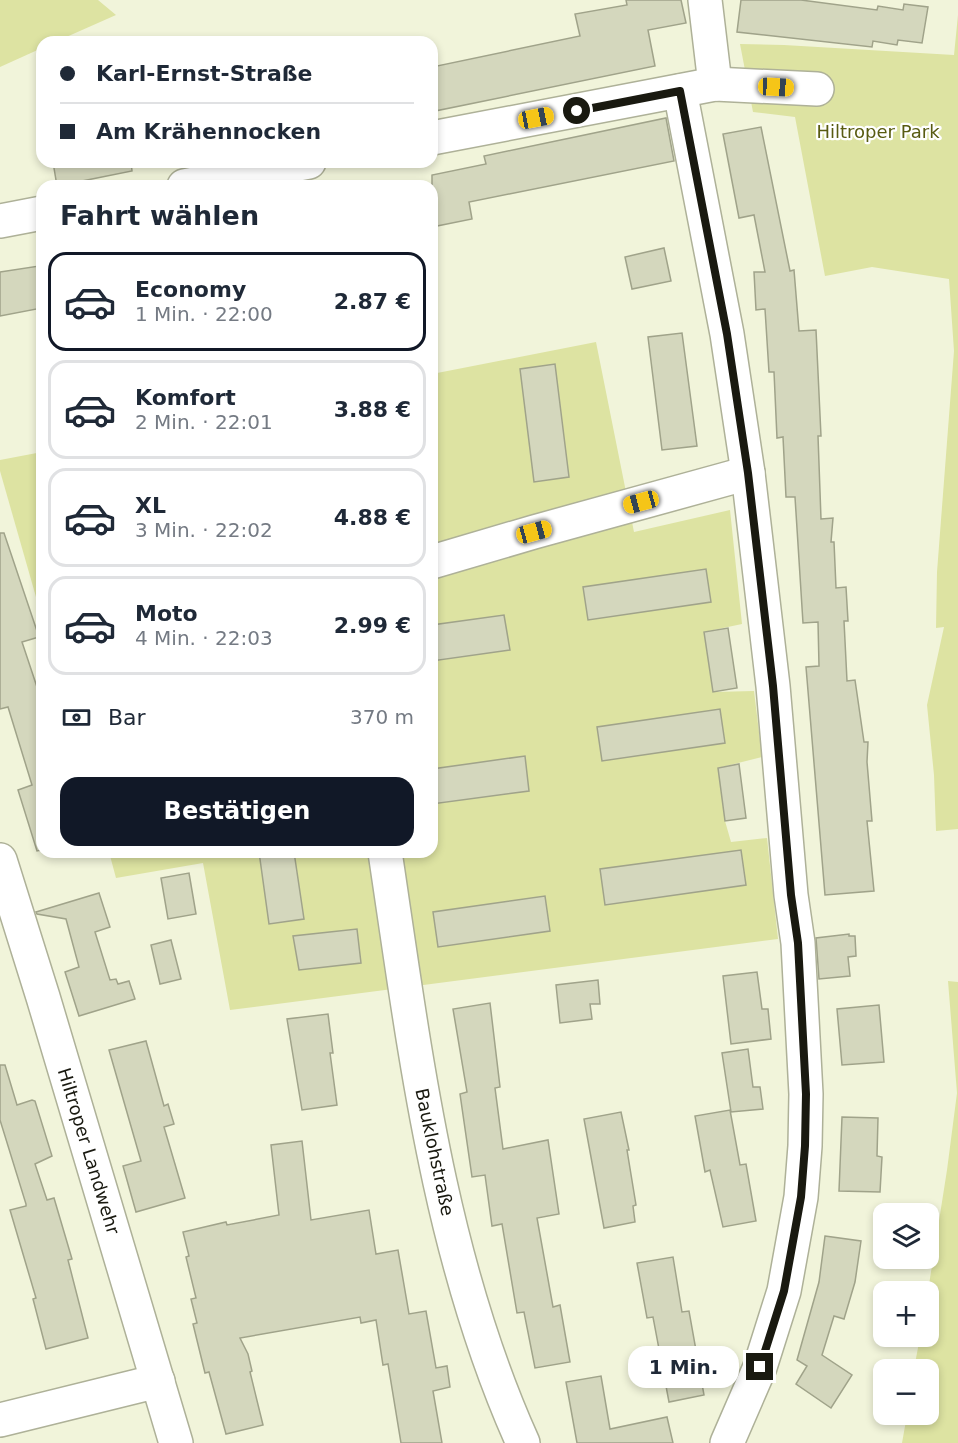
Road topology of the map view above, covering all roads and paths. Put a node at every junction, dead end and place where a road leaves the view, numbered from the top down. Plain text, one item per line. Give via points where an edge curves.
1 (705, 0) edge
2 (715, 84) junction
3 (817, 89) dead end
4 (680, 91) junction
5 (438, 137) edge
6 (278, 168) edge
7 (215, 180) edge
8 (36, 214) edge
9 (0, 221) edge
10 (748, 473) junction
11 (438, 560) edge
12 (386, 858) edge
13 (0, 860) edge
14 (158, 1381) junction
15 (0, 1420) edge
16 (176, 1443) edge
17 (523, 1443) edge
18 (727, 1443) edge

1 - 2 street
2 - 3 street
2 - 4 street
4 - 5 street
4 - 10 street via 727,334
6 - 7 street
8 - 9 street
10 - 11 street
10 - 18 street via 798,943 806,1114 801,1197 784,1291 760,1367
12 - 17 street, Bauklohstraße via 421,1085 462,1277 484,1347
13 - 14 street, Hiltroper Landwehr
14 - 15 street
14 - 16 street, Hiltroper Landwehr

